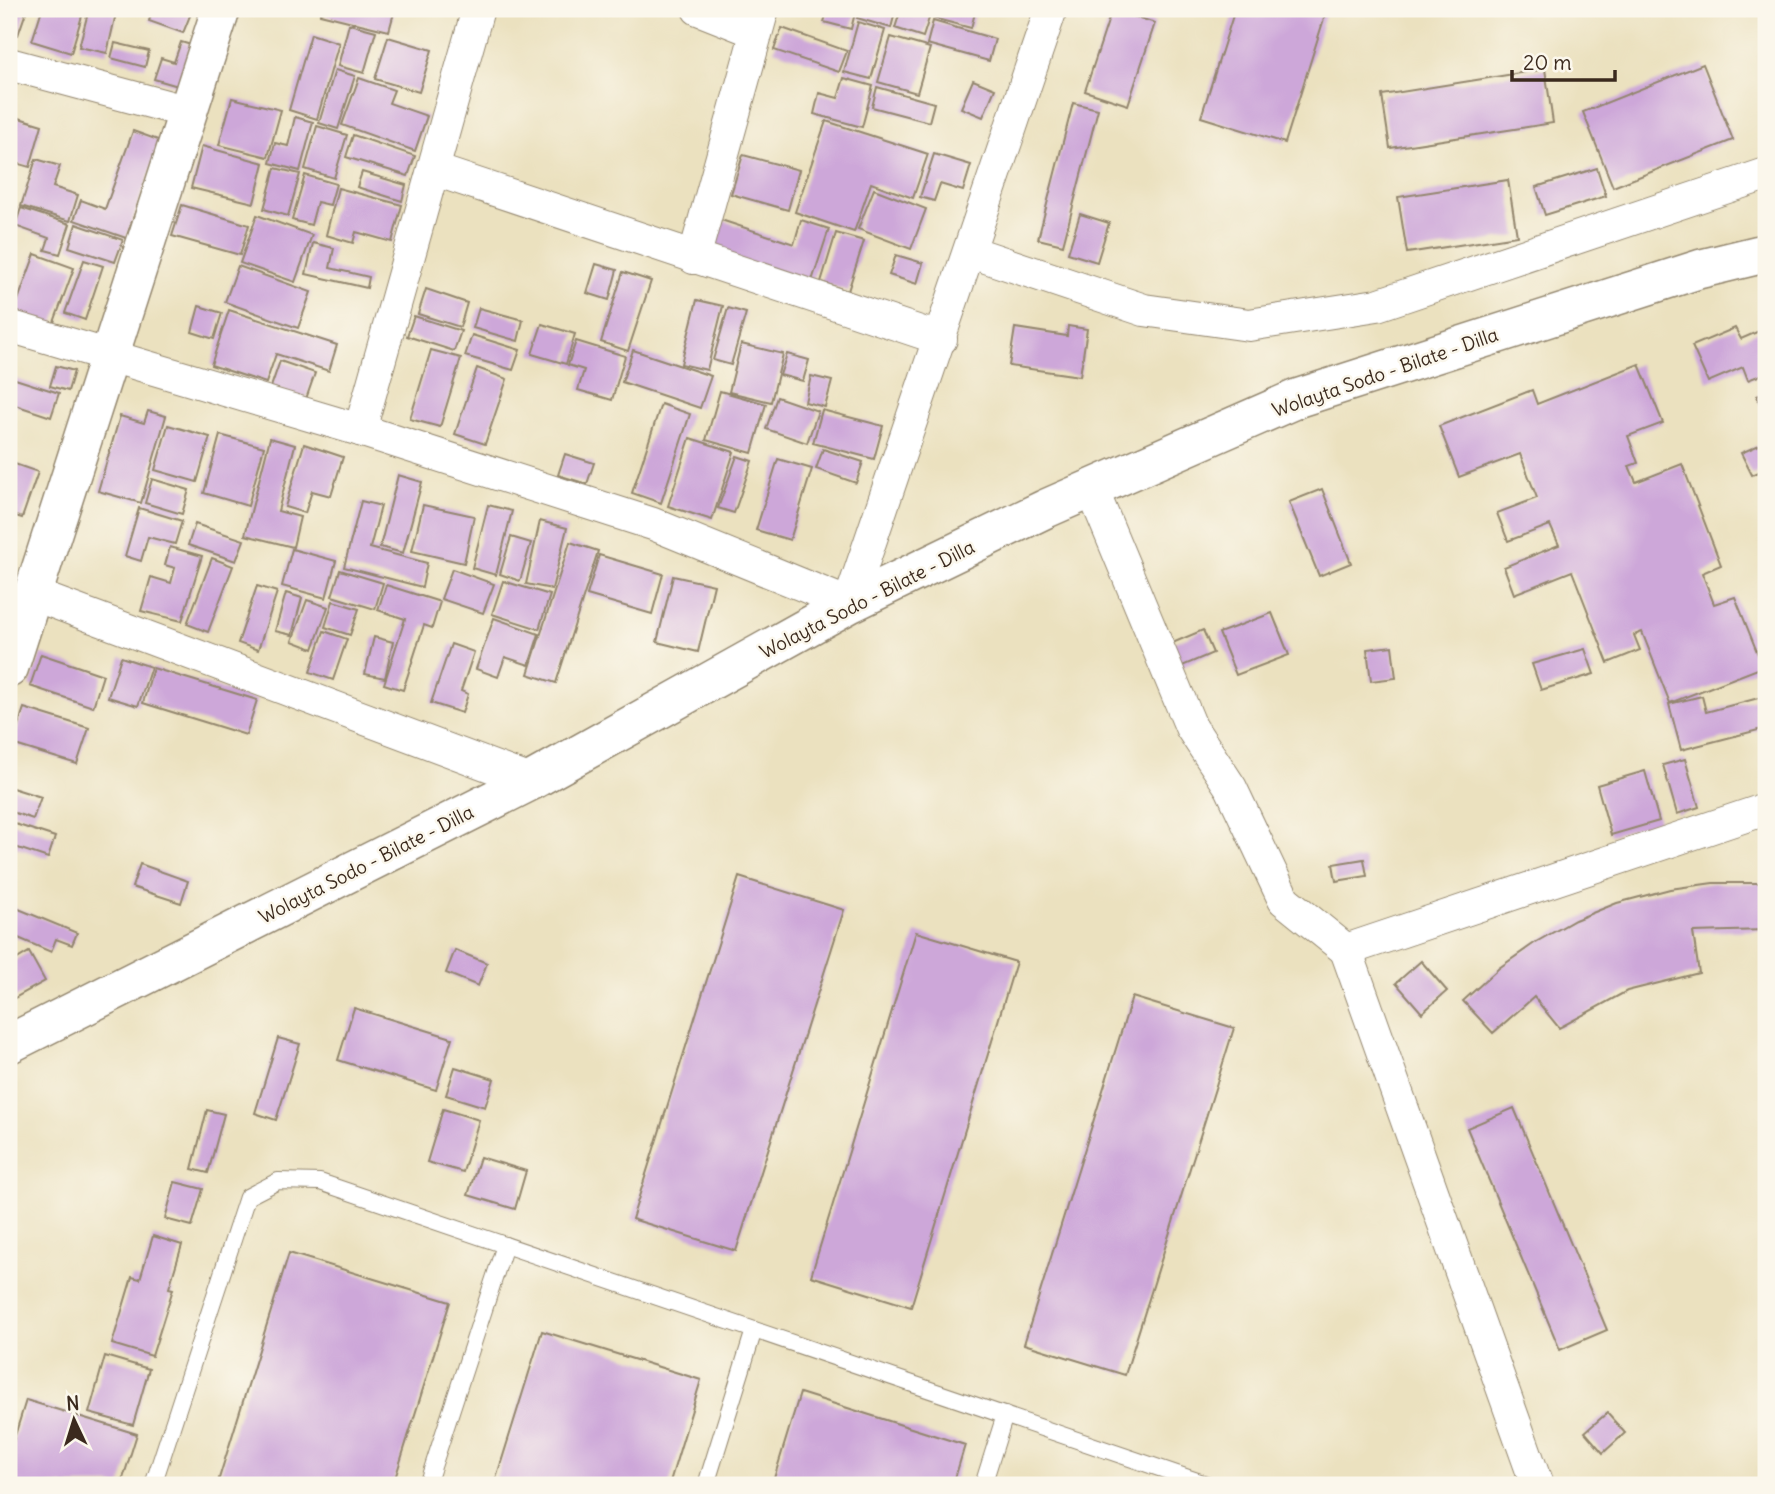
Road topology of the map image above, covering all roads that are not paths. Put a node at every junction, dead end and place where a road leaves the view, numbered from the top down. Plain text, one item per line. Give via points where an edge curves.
1 (222, 9) edge
2 (478, 9) edge
3 (698, 9) edge
4 (1051, 9) edge
5 (760, 20) edge
6 (9, 64) edge
7 (188, 112) junction
8 (435, 170) junction
9 (1766, 174) edge
10 (971, 253) junction
11 (1766, 253) edge
12 (694, 258) junction
13 (9, 326) edge
14 (941, 339) junction
15 (110, 358) junction
16 (360, 430) junction
17 (1092, 489) junction
18 (32, 594) junction
19 (849, 604) junction
20 (9, 668) edge
21 (531, 781) junction
22 (1766, 809) edge
23 (1346, 950) junction
24 (9, 1044) edge
25 (505, 1245) junction
26 (754, 1330) junction
27 (1005, 1415) junction
28 (153, 1485) edge
29 (427, 1485) edge
30 (706, 1485) edge
31 (983, 1485) edge
32 (1209, 1485) edge
33 (1537, 1485) edge

1 - 7 main road
2 - 8 street
3 - 5 street
4 - 10 street
5 - 12 street
6 - 7 street
7 - 15 main road
8 - 12 street
8 - 16 street
9 - 10 street via 1377,305 1249,325 1144,310
10 - 14 street
11 - 17 main road, Wolayta Sodo - Bilate - Dilla via 1700,269 1298,398
12 - 14 street
13 - 15 street
14 - 19 street
15 - 16 street
15 - 18 main road
16 - 19 street via 653,524
17 - 19 main road, Wolayta Sodo - Bilate - Dilla
17 - 23 street via 1191,727 1231,788 1284,900
18 - 20 main road
18 - 21 street
19 - 21 main road, Wolayta Sodo - Bilate - Dilla
21 - 24 main road, Wolayta Sodo - Bilate - Dilla
22 - 23 street
23 - 33 street
25 - 26 lane
25 - 28 lane via 320,1182 278,1181 247,1197
25 - 29 lane
26 - 27 lane
26 - 30 lane
27 - 31 lane
27 - 32 lane

